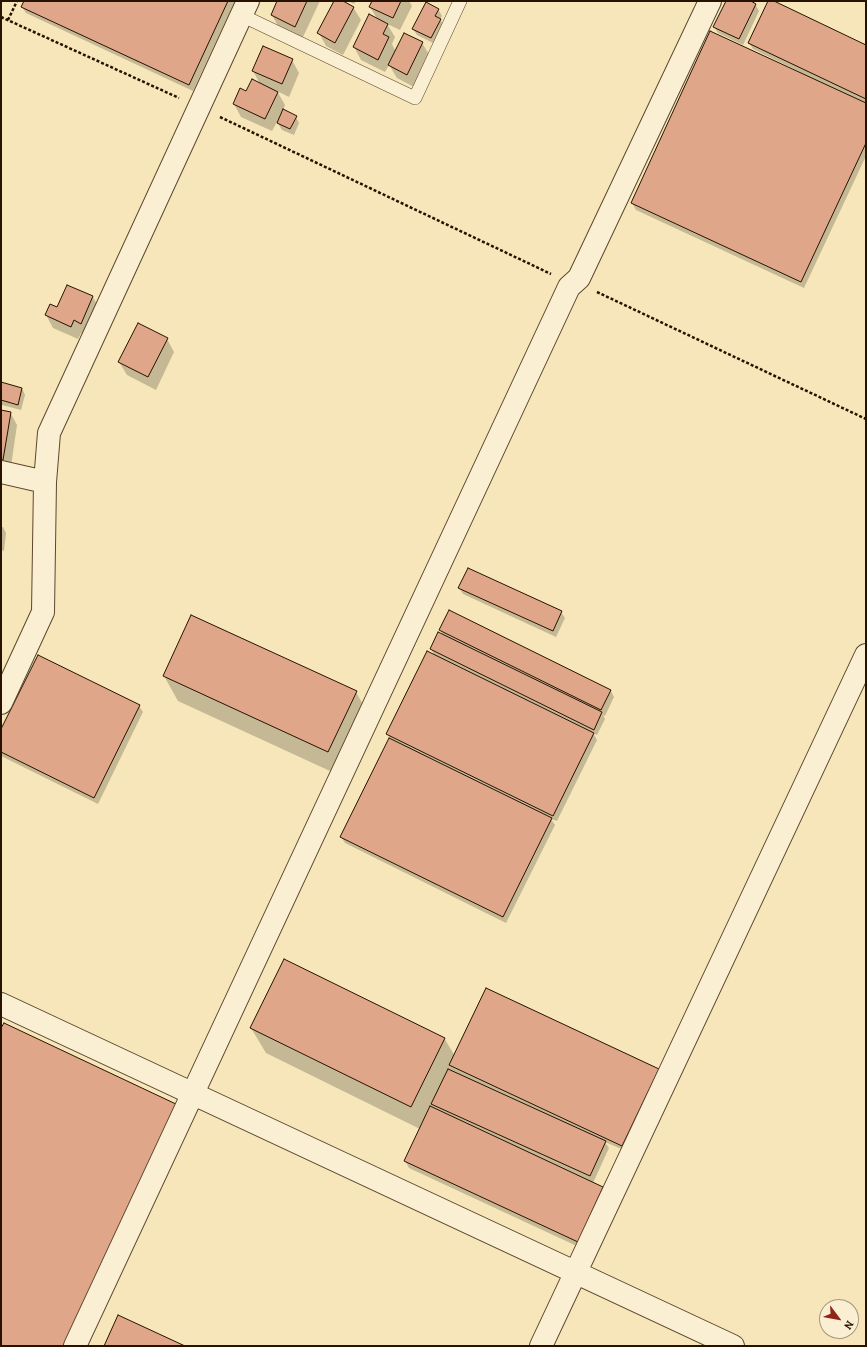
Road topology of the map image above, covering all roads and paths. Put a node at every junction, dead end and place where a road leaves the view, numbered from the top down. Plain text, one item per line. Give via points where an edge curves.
1 (17, 1) edge
2 (460, 1) edge
3 (710, 1) edge
4 (244, 8) edge
5 (1, 17) edge
6 (8, 20) junction
7 (199, 108) junction
8 (574, 283) junction
9 (866, 419) edge
10 (1, 472) edge
11 (45, 482) junction
12 (866, 655) edge
13 (1, 703) edge
14 (1, 1004) edge
15 (192, 1094) junction
16 (575, 1272) junction
17 (75, 1346) edge
18 (541, 1346) edge
19 (733, 1346) edge

1 - 6 path
2 - 4 lane via 415,98
3 - 8 street via 579,278
4 - 7 street
5 - 6 path
6 - 7 path
7 - 8 path via 556,277
7 - 11 street via 49,433
8 - 9 path
8 - 15 street via 569,287
10 - 11 street
11 - 13 street via 43,612
12 - 16 street
14 - 15 street
15 - 16 street
15 - 17 street
16 - 18 street
16 - 19 street

